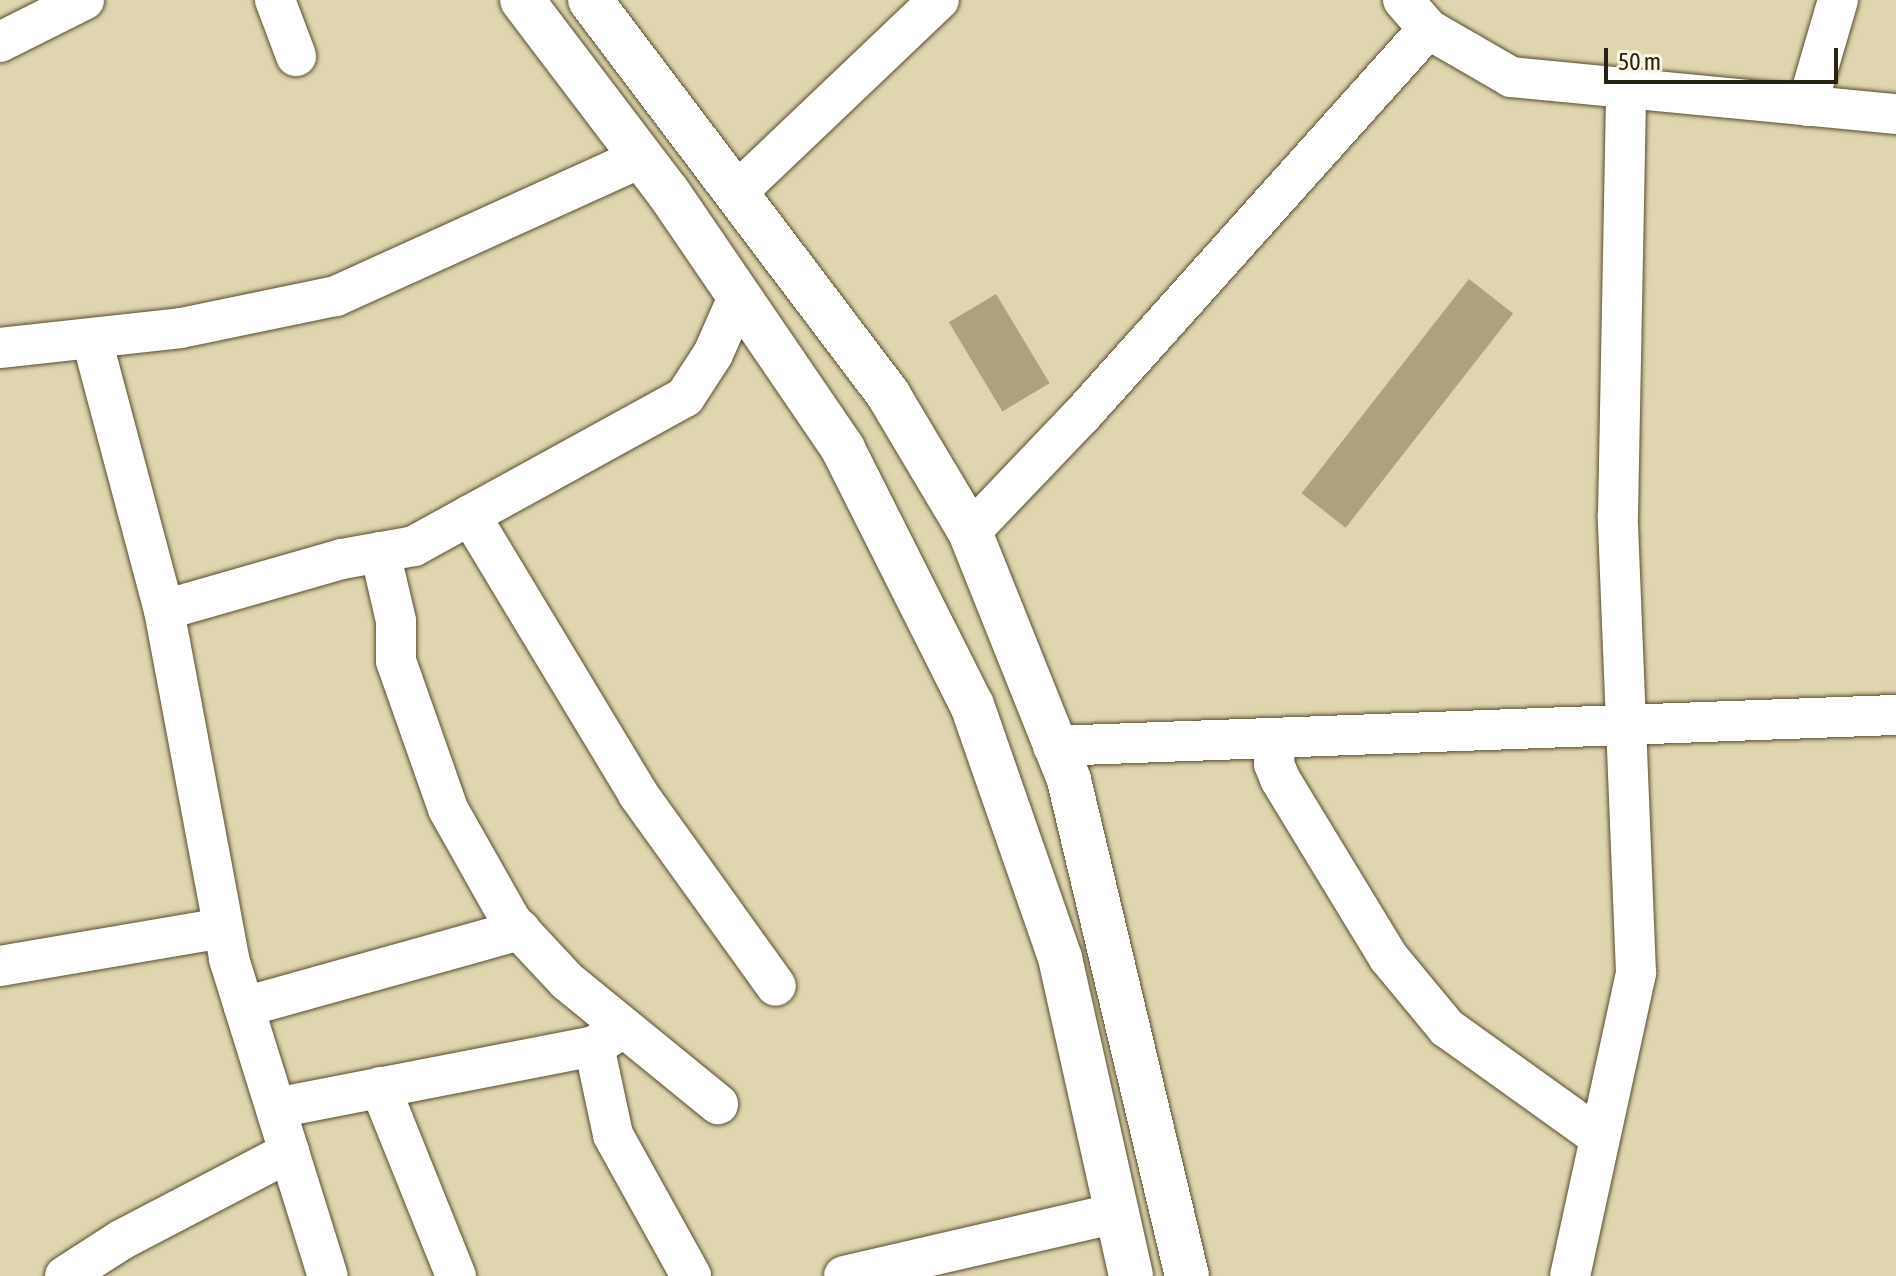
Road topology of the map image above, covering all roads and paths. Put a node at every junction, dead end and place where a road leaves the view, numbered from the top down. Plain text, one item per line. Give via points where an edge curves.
1 (275, 0) edge
2 (522, 0) edge
3 (590, 0) edge
4 (939, 0) edge
5 (1838, 0) edge
6 (78, 1) edge
7 (1415, 14) edge
8 (0, 42) edge
9 (296, 56) dead end
10 (1626, 89) junction
11 (1807, 106) junction
12 (1896, 114) edge
13 (642, 157) junction
14 (736, 193) junction
15 (739, 295) junction
16 (92, 340) junction
17 (0, 348) edge
18 (470, 515) junction
19 (970, 532) junction
20 (380, 552) junction
21 (164, 610) junction
22 (1896, 715) edge
23 (1628, 723) junction
24 (1275, 738) junction
25 (1053, 746) junction
26 (223, 928) junction
27 (520, 930) junction
28 (0, 966) edge
29 (776, 986) dead end
30 (244, 1007) junction
31 (609, 1037) junction
32 (380, 1087) junction
33 (718, 1104) dead end
34 (276, 1108) junction
35 (1598, 1136) junction
36 (289, 1152) junction
37 (1116, 1213) junction
38 (65, 1276) edge
39 (328, 1276) edge
40 (456, 1276) edge
41 (691, 1276) edge
42 (844, 1276) edge
43 (1131, 1276) edge
44 (1187, 1276) edge
45 (1570, 1276) edge

1 - 9 street
2 - 13 main road
3 - 14 main road
4 - 14 street
5 - 11 street
6 - 8 street
7 - 10 street via 1511,77
7 - 19 street via 1082,415
10 - 11 street
10 - 23 street via 1618,515
11 - 12 street
13 - 15 main road
13 - 16 street via 336,296
14 - 19 main road via 889,396
15 - 18 street via 713,354 685,397
15 - 37 main road via 843,449 972,705 1060,958
16 - 17 street
16 - 21 street
18 - 20 street via 414,546
18 - 29 street via 638,794
19 - 25 main road
20 - 21 street
20 - 27 street via 396,621 396,661 448,809
21 - 26 street
22 - 23 street
23 - 24 street
23 - 35 street via 1636,973
24 - 25 street
24 - 35 street via 1274,764 1280,779 1389,958 1447,1028
25 - 44 main road via 1069,780
26 - 28 street
26 - 30 street
27 - 30 street
27 - 31 street
30 - 34 street
31 - 32 street
31 - 33 street
31 - 41 street via 613,1135
32 - 34 street
32 - 40 street
34 - 36 street
35 - 45 street
36 - 38 street via 121,1240
36 - 39 street
37 - 42 street
37 - 43 main road

